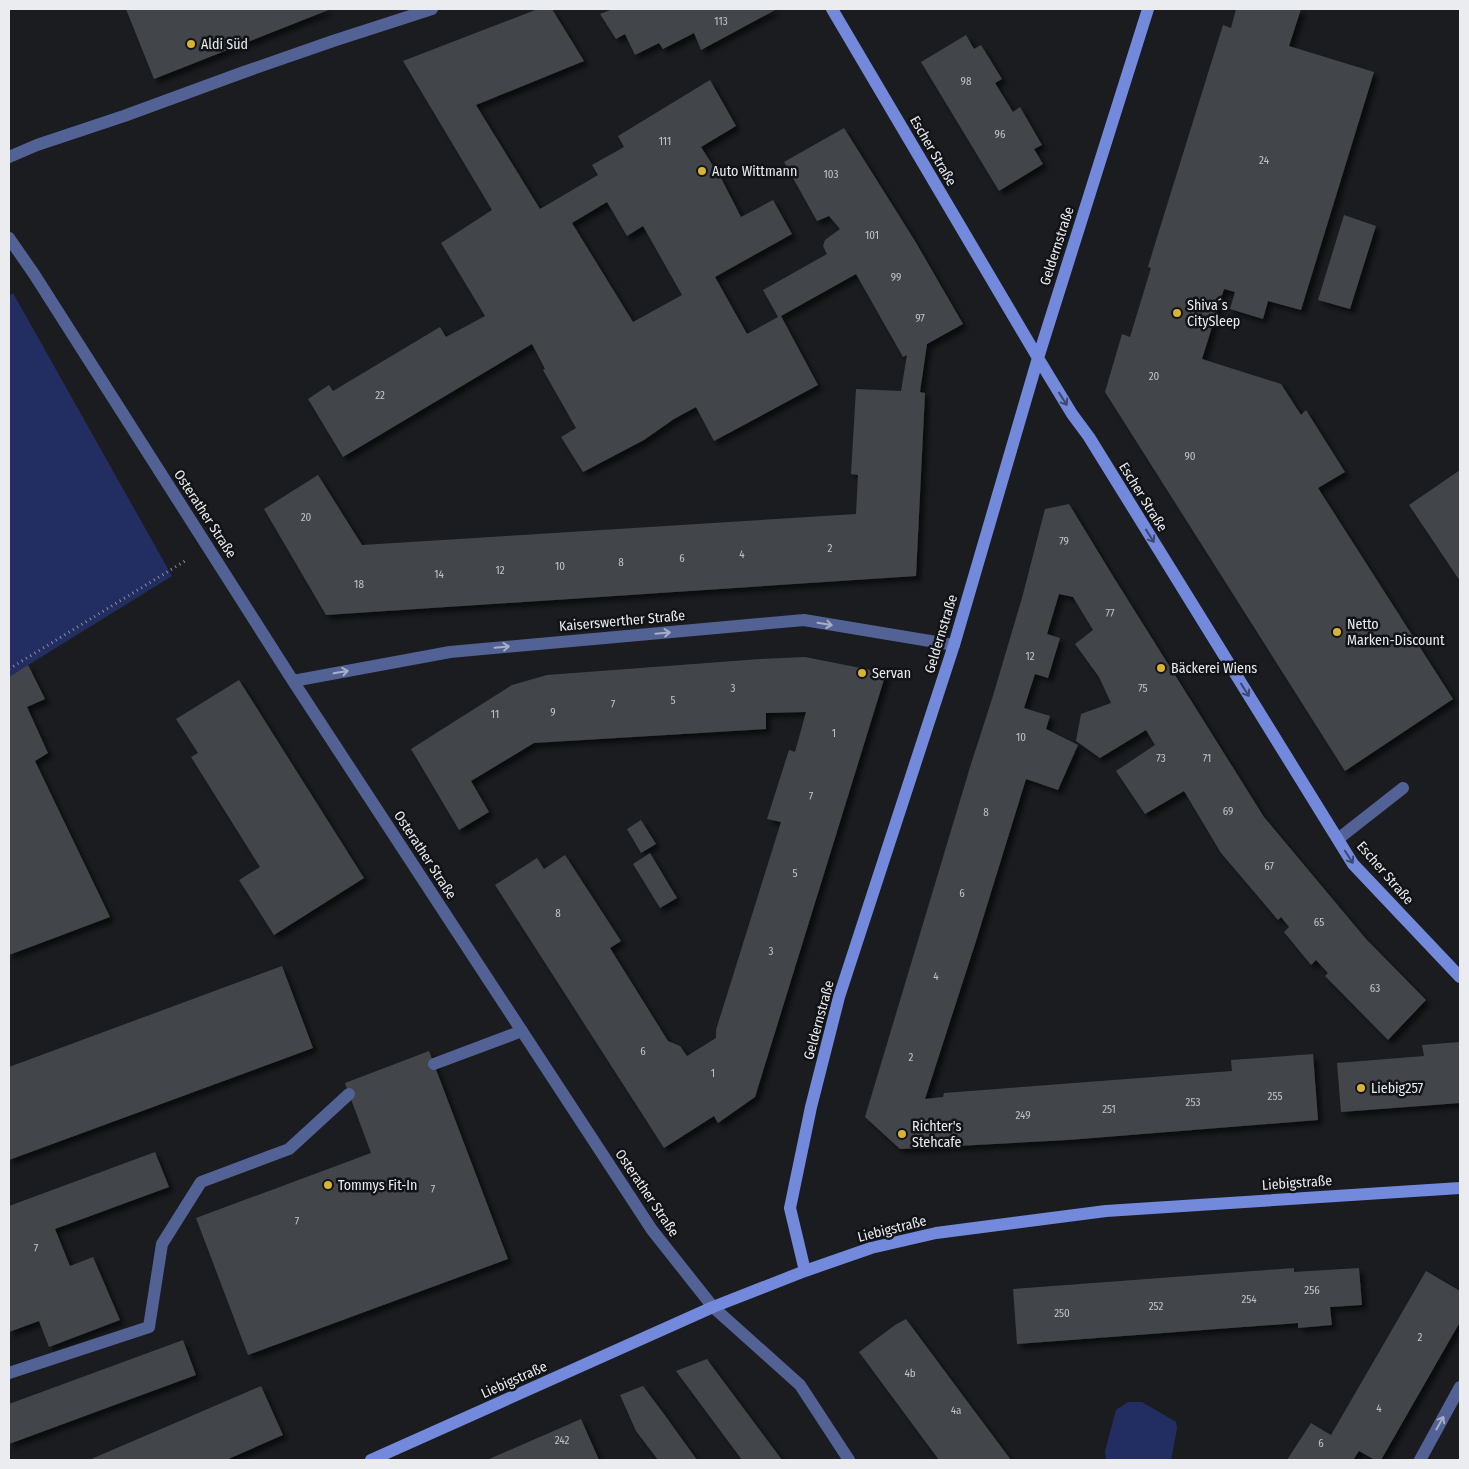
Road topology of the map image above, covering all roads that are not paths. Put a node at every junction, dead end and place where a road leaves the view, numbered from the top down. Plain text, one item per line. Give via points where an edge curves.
1 (432, 9) edge
2 (832, 9) edge
3 (1148, 9) edge
4 (9, 157) edge
5 (9, 238) edge
6 (1038, 358) junction
7 (954, 645) junction
8 (293, 681) junction
9 (1403, 788) dead end
10 (1338, 839) junction
11 (1460, 978) edge
12 (522, 1031) junction
13 (434, 1064) dead end
14 (349, 1094) dead end
15 (1460, 1188) edge
16 (805, 1271) junction
17 (713, 1307) junction
18 (9, 1373) edge
19 (1460, 1387) edge
20 (372, 1460) edge
21 (849, 1460) edge
22 (1420, 1460) edge

1 - 4 street via 279,59
2 - 6 street, Escher Straße
3 - 6 street, Geldernstraße
5 - 8 street, Osterather Straße
6 - 7 street, Geldernstraße
6 -> 10 street, Escher Straße
8 -> 7 street, Kaiserswerther Straße via 450,652 804,620
7 - 16 street, Geldernstraße via 839,997 811,1107 790,1208
8 - 12 street, Osterather Straße
9 - 10 street
10 -> 11 street, Escher Straße via 1353,864
12 - 13 street
12 - 17 street, Osterather Straße via 652,1230
14 - 18 street via 289,1149 201,1182 162,1244 149,1327
15 - 16 street, Liebigstraße via 1106,1211 936,1233 871,1248
16 - 17 street, Liebigstraße
17 - 20 street, Liebigstraße
17 - 21 street, Osterather Straße via 800,1385
22 -> 19 street

